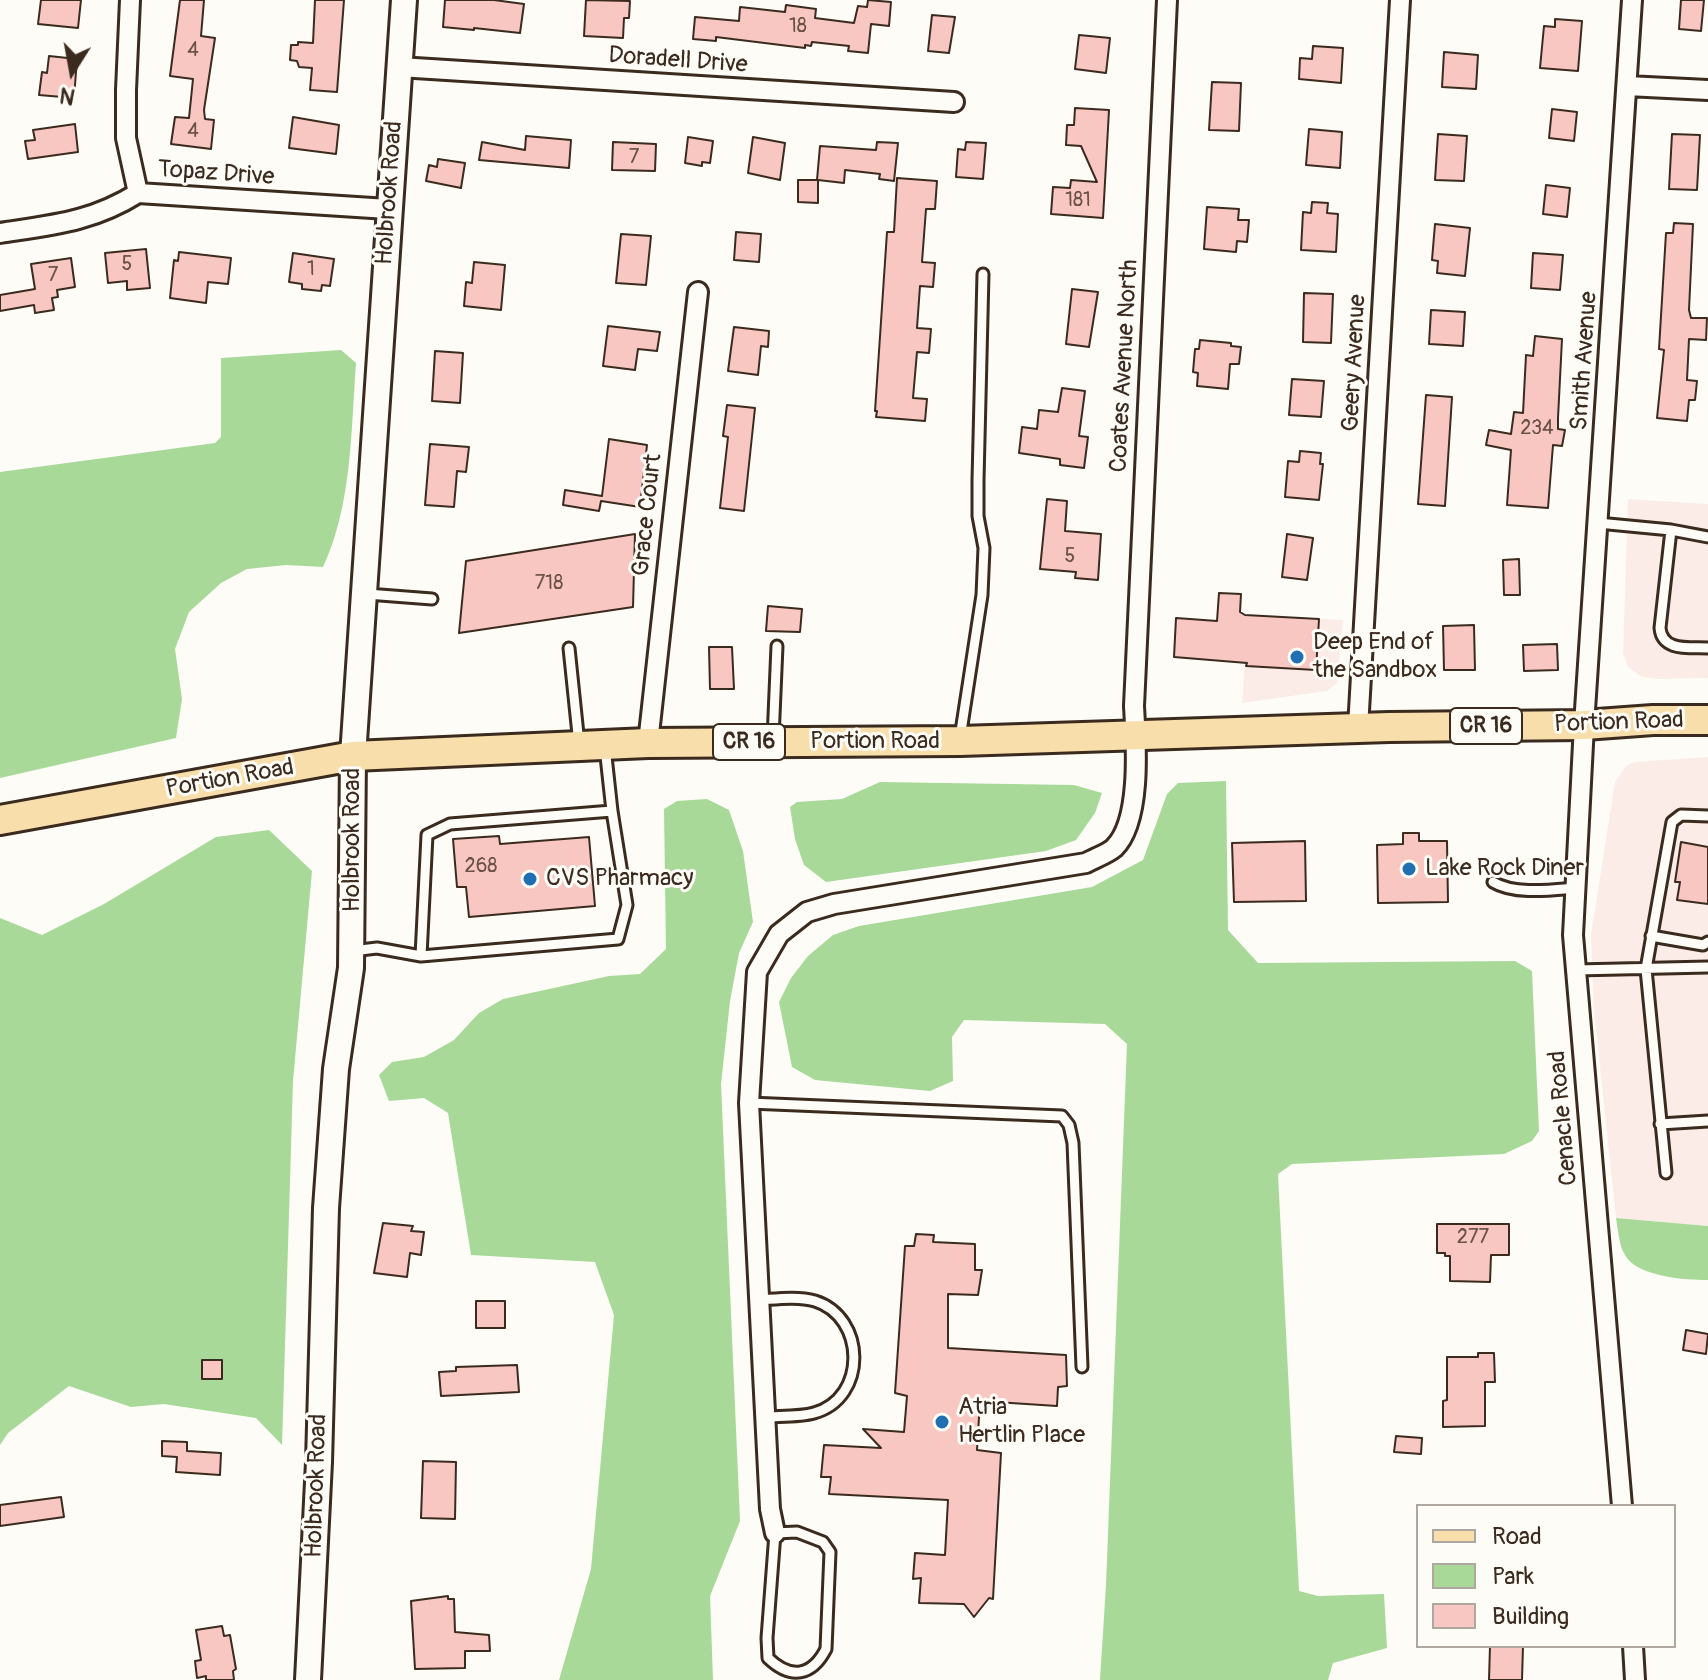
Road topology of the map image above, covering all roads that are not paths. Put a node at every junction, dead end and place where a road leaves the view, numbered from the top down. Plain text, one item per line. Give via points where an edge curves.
1 (130, 0) edge
2 (404, 0) edge
3 (1167, 0) edge
4 (1400, 0) edge
5 (1632, 0) edge
6 (399, 67) junction
7 (1627, 86) junction
8 (1708, 90) edge
9 (954, 102) dead end
10 (138, 193) junction
11 (388, 209) junction
12 (0, 233) edge
13 (983, 274) dead end
14 (698, 292) dead end
15 (1598, 523) junction
16 (1671, 530) junction
17 (1708, 537) edge
18 (364, 594) junction
19 (432, 599) dead end
20 (777, 646) dead end
21 (569, 648) dead end
22 (1708, 648) edge
23 (1708, 720) edge
24 (1584, 725) junction
25 (1358, 728) junction
26 (1135, 735) junction
27 (960, 741) junction
28 (772, 742) junction
29 (648, 743) junction
30 (592, 745) junction
31 (353, 756) junction
32 (612, 811) junction
33 (1708, 816) edge
34 (0, 820) edge
35 (1493, 882) dead end
36 (1575, 888) junction
37 (1651, 936) junction
38 (1708, 942) edge
39 (352, 951) junction
40 (421, 956) junction
41 (1708, 967) edge
42 (1646, 969) junction
43 (1576, 970) junction
44 (749, 1103) junction
45 (1708, 1121) edge
46 (1660, 1124) junction
47 (1666, 1173) dead end
48 (759, 1300) junction
49 (1082, 1367) dead end
50 (765, 1417) junction
51 (1622, 1504) edge
52 (775, 1533) junction
53 (1633, 1648) edge
54 (308, 1680) edge
55 (1635, 1680) edge

1 - 10 street via 126,138
2 - 6 street, Holbrook Road
3 - 26 street, Coates Avenue North
4 - 25 street, Geery Avenue
5 - 7 street, Smith Avenue
6 - 9 street, Doradell Drive
6 - 11 street, Holbrook Road
7 - 8 street
7 - 15 street, Smith Avenue
10 - 11 street, Topaz Drive
10 - 12 street, Topaz Drive via 93,217
11 - 18 street, Holbrook Road
13 - 27 lane via 978,516 984,548 982,595
14 - 29 street, Grace Court
15 - 16 lane
15 - 24 street, Smith Avenue
16 - 17 lane
16 - 22 lane via 1661,637 1678,647
18 - 19 lane
18 - 31 street, Holbrook Road
20 - 28 lane
21 - 30 lane
23 - 24 main road, Portion Road / CR 16
24 - 25 main road, Portion Road / CR 16
24 - 36 street, Cenacle Road
25 - 26 main road, Portion Road / CR 16
26 - 27 main road, Portion Road / CR 16
26 - 44 street via 1127,830 1113,849 1086,863 834,904 807,912 779,934 757,972
27 - 28 main road, Portion Road / CR 16
28 - 29 main road, Portion Road / CR 16
29 - 30 main road, Portion Road / CR 16
30 - 31 main road, Portion Road / CR 16
30 - 32 lane
31 - 34 main road, Portion Road / CR 16
31 - 39 street, Holbrook Road
32 - 40 lane via 450,824 427,835
32 - 40 lane via 627,905 618,939
33 - 37 lane via 1681,815 1672,822
35 - 36 lane via 1548,891
36 - 43 street, Cenacle Road
37 - 38 lane
37 - 42 lane
39 - 40 lane via 377,948
39 - 54 street, Holbrook Road via 336,1069 326,1208
41 - 42 lane
42 - 43 lane
42 - 46 lane
43 - 51 street, Cenacle Road
44 - 48 street
44 - 49 lane via 1062,1116 1073,1143
45 - 46 lane
46 - 47 lane
48 - 50 street
48 - 50 lane via 814,1301 837,1313 855,1348 845,1390 831,1405 814,1413
50 - 52 street
52 - 52 lane via 768,1658 795,1673 809,1671 826,1649 830,1552 810,1536
53 - 55 street

